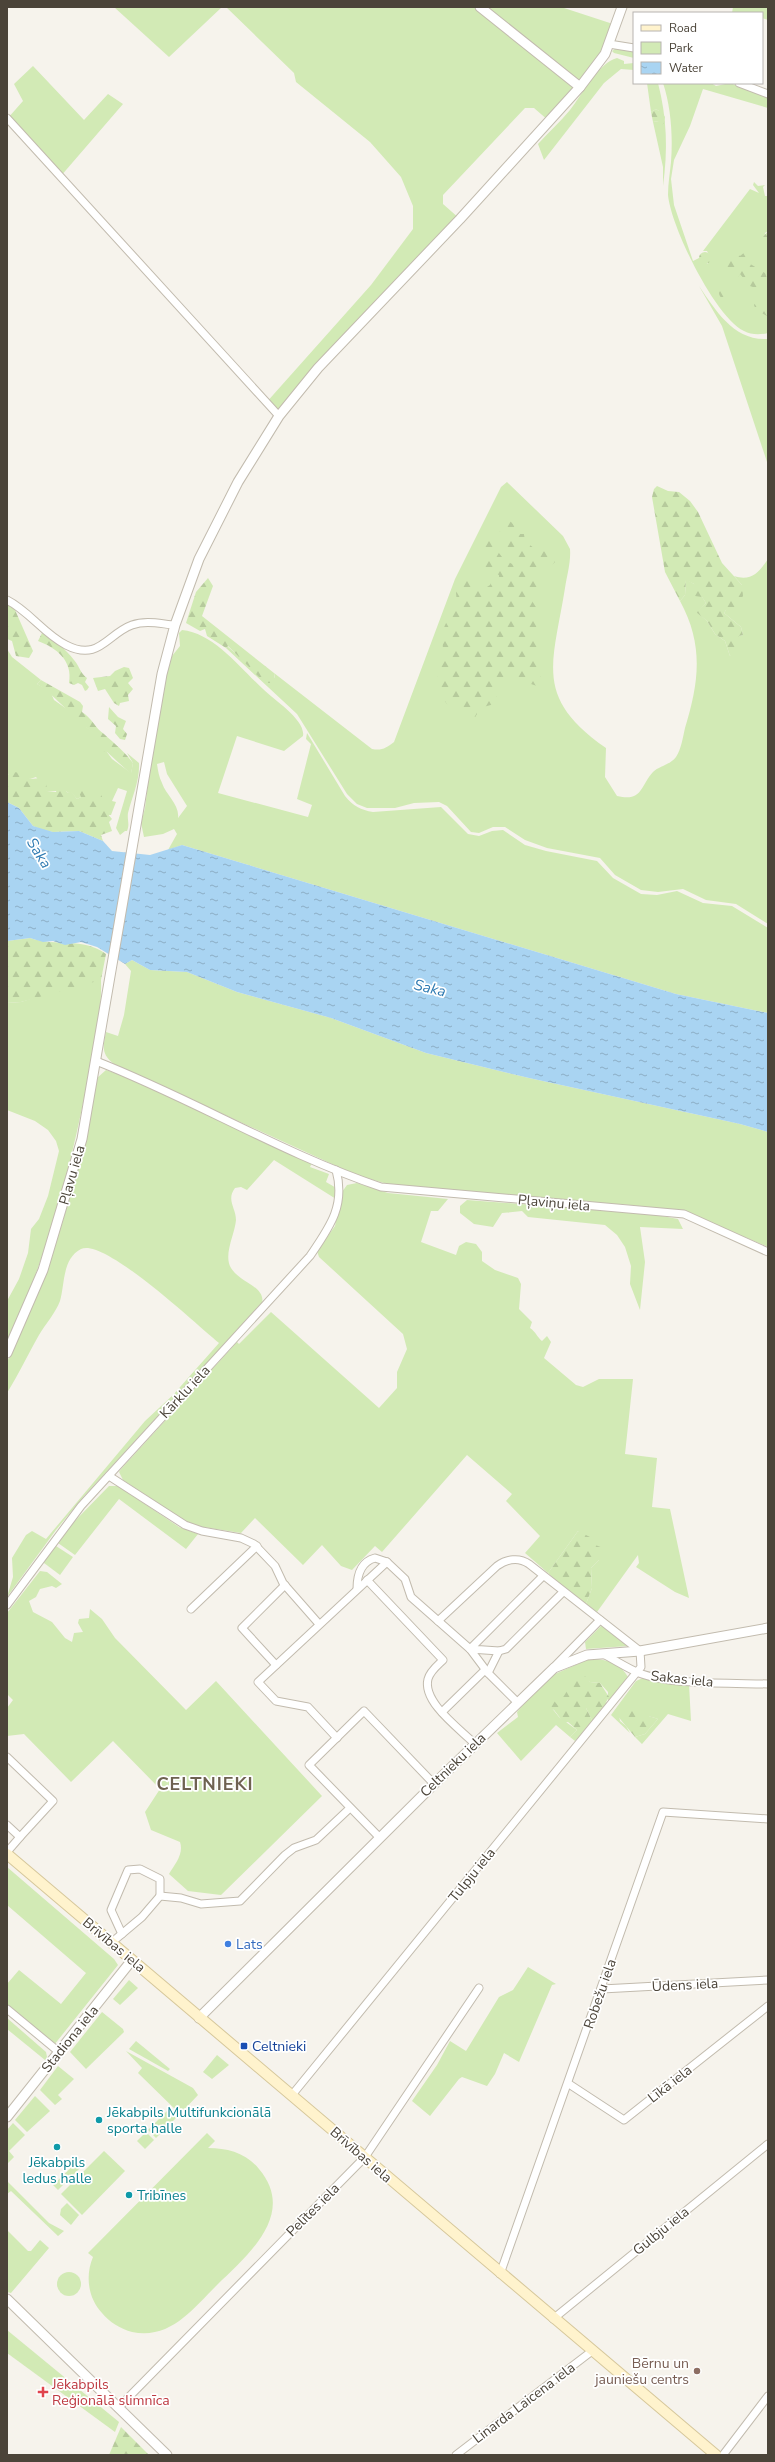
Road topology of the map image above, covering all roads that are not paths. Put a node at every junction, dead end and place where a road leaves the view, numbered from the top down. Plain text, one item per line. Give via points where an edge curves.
1 (480, 7) edge
2 (622, 7) edge
3 (610, 44) junction
4 (633, 48) edge
5 (743, 84) edge
6 (580, 87) junction
7 (768, 94) edge
8 (7, 118) edge
9 (279, 416) junction
10 (7, 600) edge
11 (175, 625) junction
12 (96, 1061) junction
13 (336, 1170) junction
14 (768, 1252) edge
15 (7, 1353) edge
16 (109, 1476) junction
17 (256, 1546) junction
18 (387, 1562) junction
19 (543, 1576) junction
20 (367, 1580) junction
21 (285, 1585) junction
22 (357, 1589) junction
23 (563, 1592) junction
24 (7, 1605) edge
25 (192, 1610) dead end
26 (600, 1620) junction
27 (438, 1621) junction
28 (319, 1624) junction
29 (768, 1628) edge
30 (470, 1649) junction
31 (499, 1651) junction
32 (640, 1651) junction
33 (601, 1653) junction
34 (276, 1665) junction
35 (486, 1672) junction
36 (548, 1673) junction
37 (639, 1673) junction
38 (768, 1684) edge
39 (517, 1702) junction
40 (442, 1712) junction
41 (337, 1738) junction
42 (475, 1744) junction
43 (7, 1757) edge
44 (434, 1784) junction
45 (350, 1808) junction
46 (768, 1820) edge
47 (7, 1825) edge
48 (20, 1837) junction
49 (380, 1838) junction
50 (7, 1853) edge
51 (160, 1896) junction
52 (122, 1934) junction
53 (111, 1943) junction
54 (132, 1960) junction
55 (768, 1980) edge
56 (479, 1988) dead end
57 (602, 1989) junction
58 (768, 2006) edge
59 (7, 2009) edge
60 (199, 2018) junction
61 (59, 2052) junction
62 (569, 2084) junction
63 (292, 2095) junction
64 (7, 2117) edge
65 (768, 2144) edge
66 (365, 2157) junction
67 (500, 2274) junction
68 (7, 2299) edge
69 (553, 2319) junction
70 (592, 2351) junction
71 (768, 2396) edge
72 (118, 2408) junction
73 (167, 2455) edge
74 (456, 2455) edge
75 (716, 2455) edge
76 (723, 2455) edge

1 - 6 street
2 - 3 street, Pļavu iela
3 - 4 street
3 - 6 street, Pļavu iela
5 - 7 street
6 - 9 street, Pļavu iela via 460,219 318,368
8 - 9 street via 265,404
9 - 11 street, Pļavu iela via 238,482 199,559
10 - 11 street via 54,638 76,649 88,651 97,648 130,626 140,623
11 - 12 street, Pļavu iela via 156,703
12 - 13 street, Pļaviņu iela via 132,1075
12 - 15 street, Pļavu iela via 82,1138 43,1270
13 - 14 street, Pļaviņu iela via 381,1187 684,1214
13 - 16 street, Kārklu iela via 339,1190 333,1220 310,1256
16 - 17 street via 185,1525 247,1540
16 - 24 street, Kārklu iela via 70,1519
17 - 21 street via 275,1566
17 - 25 street
18 - 20 street
18 - 22 street via 377,1558 368,1561 357,1574
18 - 27 street via 405,1579 411,1597
19 - 23 street
19 - 27 street via 524,1561 504,1562
19 - 30 street
20 - 22 street
20 - 40 street via 444,1660 431,1672 427,1682 431,1699
21 - 28 street
21 - 34 street via 242,1628
22 - 28 street
23 - 26 street
23 - 31 street via 506,1649
26 - 32 street
26 - 36 street
27 - 30 street
28 - 34 street
29 - 32 street, Celtnieku iela
30 - 31 street
30 - 35 street
31 - 35 street
32 - 33 street, Celtnieku iela
32 - 37 street
33 - 36 street, Celtnieku iela via 573,1659
33 - 37 street, Sakas iela
34 - 41 street via 258,1682 276,1701 308,1707
35 - 39 street
35 - 40 street
36 - 39 street, Celtnieku iela
37 - 38 street, Sakas iela via 701,1682
37 - 63 street, Tulpju iela
39 - 42 street, Celtnieku iela
40 - 42 street
41 - 44 street via 364,1711
41 - 45 street via 309,1765
42 - 44 street, Celtnieku iela
43 - 48 street via 52,1801
44 - 49 street, Celtnieku iela
45 - 49 street
45 - 51 street via 316,1840 294,1848 285,1855 240,1901 201,1904 181,1898
46 - 57 street, Robežu iela via 663,1812
47 - 48 street
48 - 50 street
49 - 60 street, Celtnieku iela
50 - 53 main road, Brīvības iela
51 - 52 street
51 - 52 street via 160,1879 140,1869 128,1870 111,1910
52 - 53 street
53 - 54 main road, Brīvības iela
54 - 60 main road, Brīvības iela
54 - 61 street, Stadiona iela
55 - 57 street, Ūdens iela
56 - 66 street, Pelītes iela
57 - 62 street, Robežu iela
58 - 62 street, Līkā iela via 624,2120
59 - 61 street
60 - 63 main road, Brīvības iela
61 - 64 street, Stadiona iela
62 - 67 street, Robežu iela
63 - 66 main road, Brīvības iela
65 - 69 street, Gulbju iela
66 - 67 main road, Brīvības iela
66 - 72 street, Pelītes iela
67 - 69 main road, Brīvības iela
68 - 72 street
69 - 70 main road, Brīvības iela
70 - 74 street, Linarda Laicena iela
70 - 75 main road, Brīvības iela
71 - 76 street
72 - 73 street

